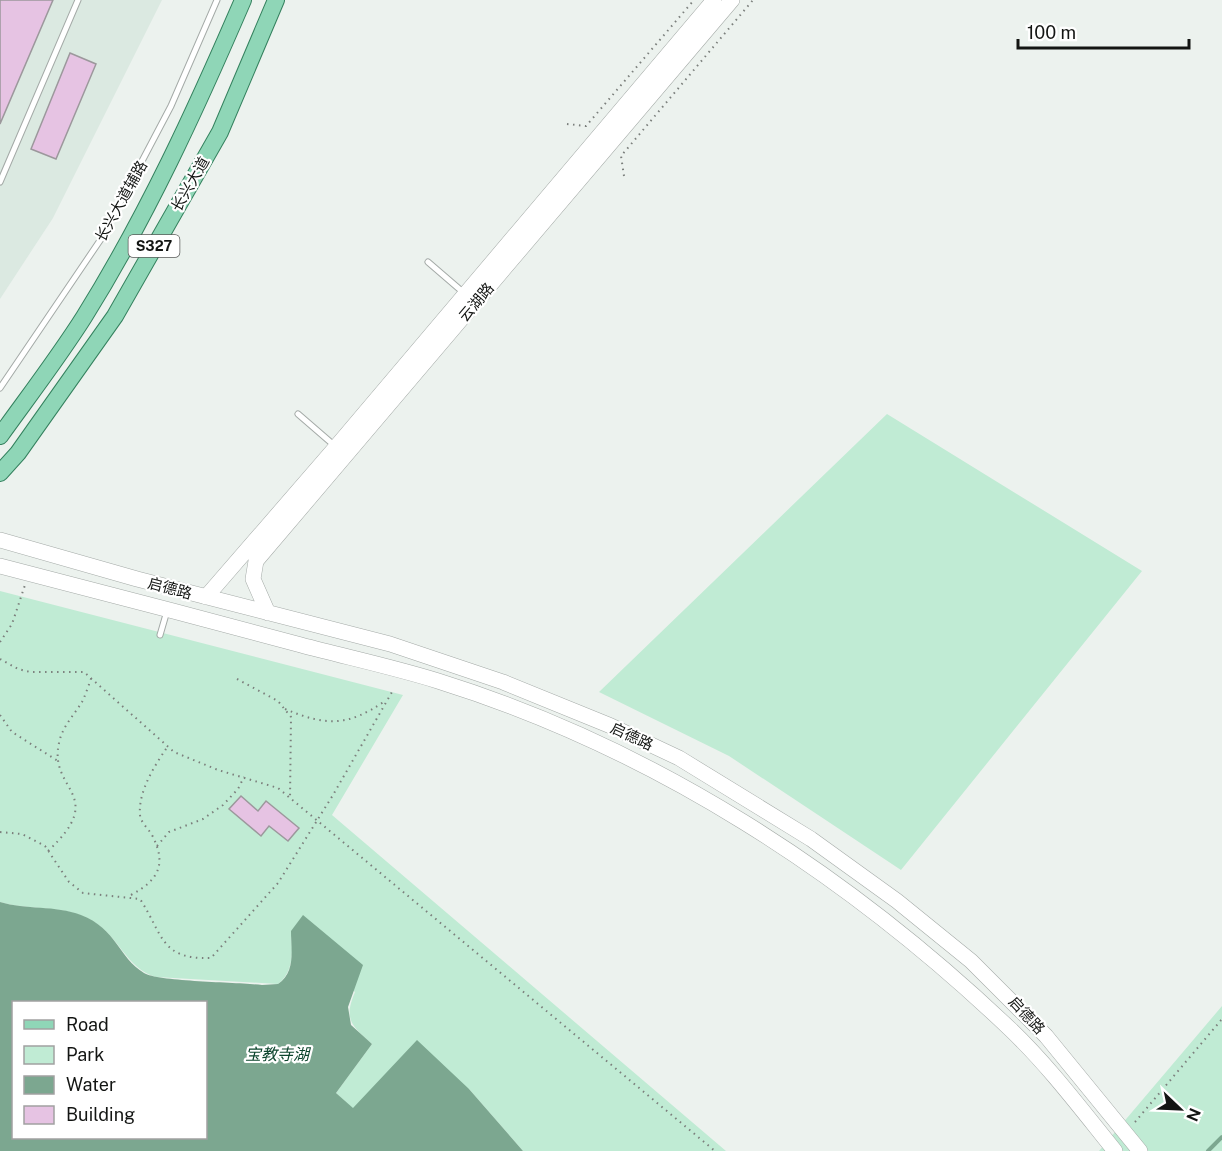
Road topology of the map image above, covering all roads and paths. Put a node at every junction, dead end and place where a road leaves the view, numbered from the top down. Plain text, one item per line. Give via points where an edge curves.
1 (78, 0) edge
2 (217, 0) edge
3 (243, 0) edge
4 (276, 0) edge
5 (694, 0) edge
6 (714, 0) edge
7 (732, 0) edge
8 (753, 0) edge
9 (567, 124) dead end
10 (624, 177) dead end
11 (0, 182) edge
12 (428, 262) dead end
13 (465, 294) junction
14 (0, 388) edge
15 (298, 414) dead end
16 (0, 436) edge
17 (336, 447) junction
18 (0, 473) edge
19 (0, 540) edge
20 (21, 546) junction
21 (15, 570) edge
22 (206, 597) junction
23 (168, 610) junction
24 (268, 613) junction
25 (160, 635) dead end
26 (0, 642) edge
27 (0, 659) edge
28 (91, 677) junction
29 (237, 679) dead end
30 (392, 692) dead end
31 (388, 700) junction
32 (283, 708) junction
33 (0, 715) edge
34 (168, 745) junction
35 (59, 761) junction
36 (244, 777) junction
37 (290, 799) junction
38 (317, 822) junction
39 (0, 832) edge
40 (157, 846) junction
41 (48, 851) junction
42 (129, 896) junction
43 (1222, 1019) edge
44 (1049, 1040) junction
45 (1034, 1054) junction
46 (1125, 1133) junction
47 (715, 1151) edge
48 (1114, 1151) edge
49 (1140, 1151) edge

1 - 11 lane
2 - 14 lane, 长兴大道辅路 via 171,106 101,239
3 - 16 main road, 长兴大道 / S327 via 187,130 134,230 83,318
4 - 18 main road, 长兴大道 / S327 via 220,132 115,315
5 - 9 path via 586,126
6 - 13 main road, 云湖路
7 - 24 main road, 云湖路 via 256,561 253,579
8 - 10 path via 621,156
12 - 13 lane
13 - 17 main road, 云湖路
15 - 17 lane
17 - 22 main road, 云湖路
19 - 20 main road, 启德路
20 - 21 main road
20 - 22 main road, 启德路
21 - 23 main road, 启德路
21 - 26 path via 12,624
22 - 24 main road, 启德路
23 - 25 lane
23 - 45 main road, 启德路 via 439,681 523,713 680,784 801,860 890,925
24 - 44 main road, 启德路 via 390,644 503,682 679,758 811,839 897,902 980,969
27 - 28 path via 18,669 84,672
28 - 34 path
28 - 35 path via 59,743
29 - 32 path via 278,701
30 - 31 path
31 - 32 path via 367,714 342,722 323,722
31 - 38 path
32 - 37 path via 291,717
33 - 35 path via 12,732
34 - 36 path via 174,752
34 - 40 path via 152,768 140,806 142,822
35 - 41 path via 75,798 75,812 64,837
36 - 37 path via 278,788
36 - 40 path via 223,805 203,819 169,832
37 - 38 path
38 - 42 path via 278,883 211,958 193,958 169,949 140,899
38 - 47 path
39 - 41 path via 22,834
40 - 42 path via 159,869 155,877
41 - 42 path via 69,882 83,893
43 - 46 path
44 - 45 main road
44 - 46 main road, 启德路
45 - 48 main road, 启德路
46 - 49 main road, 启德路

